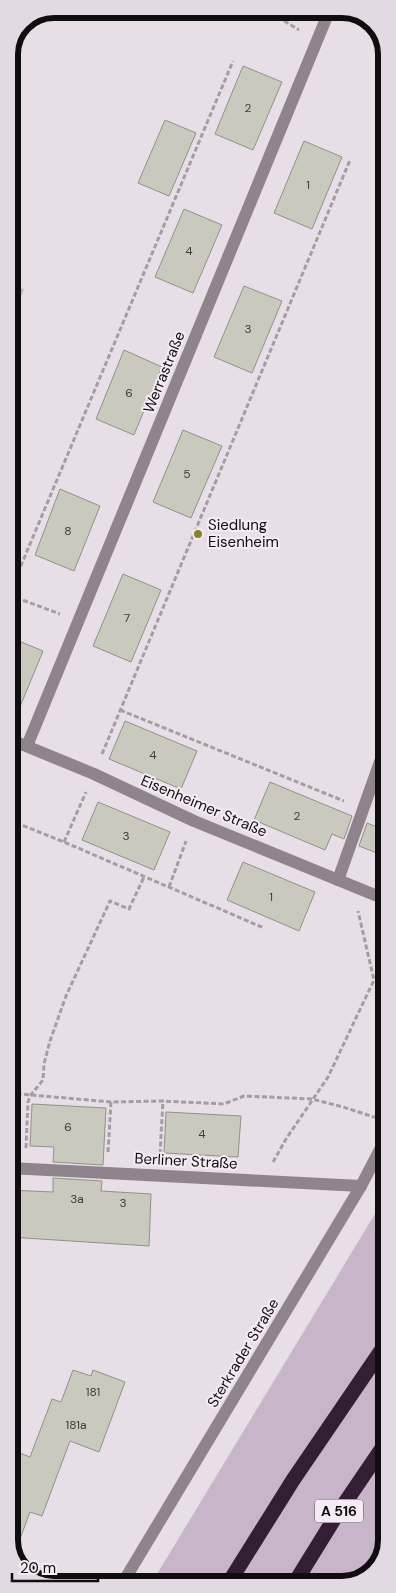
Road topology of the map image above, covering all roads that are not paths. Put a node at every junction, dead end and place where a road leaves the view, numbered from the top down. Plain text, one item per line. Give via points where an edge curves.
1 (326, 18) edge
2 (18, 742) edge
3 (27, 746) junction
4 (378, 767) edge
5 (338, 880) junction
6 (378, 896) edge
7 (378, 1153) edge
8 (18, 1168) edge
9 (361, 1186) junction
10 (378, 1355) edge
11 (378, 1454) edge
12 (127, 1575) edge
13 (233, 1576) edge
14 (299, 1576) edge

1 - 3 street, Werrastraße
2 - 3 street, Eisenheimer Straße
3 - 5 street, Eisenheimer Straße via 194,821
4 - 5 street
5 - 6 street, Eisenheimer Straße
7 - 9 street, Sterkrader Straße
8 - 9 street, Berliner Straße
9 - 12 street, Sterkrader Straße
10 - 13 highway
11 - 14 highway, A 516

